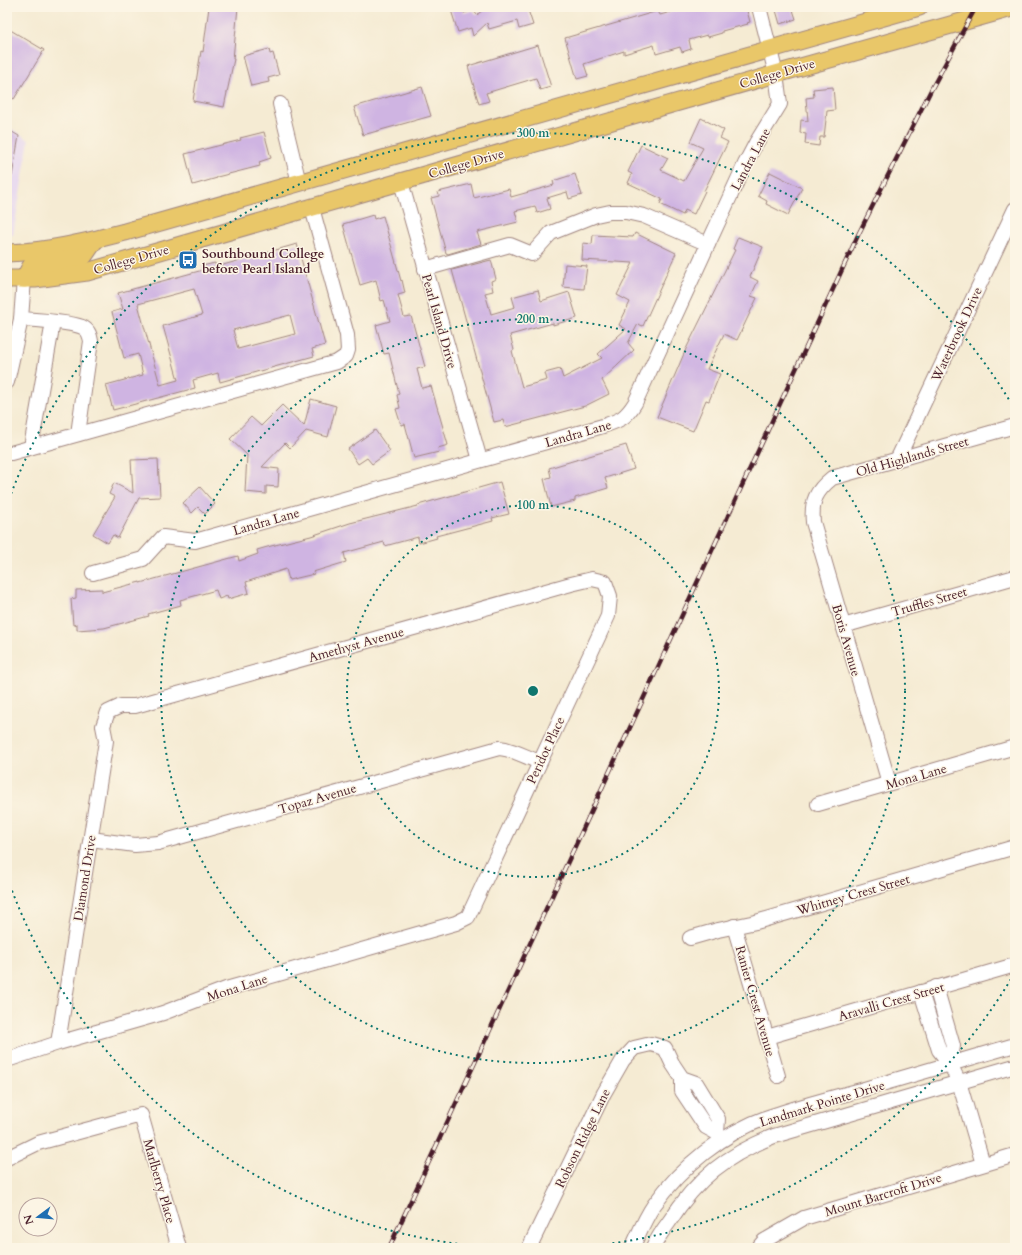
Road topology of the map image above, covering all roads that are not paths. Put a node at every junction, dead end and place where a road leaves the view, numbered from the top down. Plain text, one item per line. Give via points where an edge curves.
1 (759, 7) edge
2 (920, 7) edge
3 (1015, 7) edge
4 (893, 11) edge
5 (770, 49) junction
6 (776, 74) junction
7 (280, 104) dead end
8 (401, 182) junction
9 (299, 183) junction
10 (312, 208) junction
11 (1015, 209) edge
12 (95, 240) junction
13 (708, 244) junction
14 (7, 253) edge
15 (425, 269) junction
16 (15, 279) edge
17 (21, 319) junction
18 (53, 322) junction
19 (7, 382) edge
20 (1015, 426) edge
21 (78, 434) junction
22 (31, 447) junction
23 (7, 453) edge
24 (480, 460) junction
25 (898, 460) junction
26 (816, 495) joint
27 (93, 573) dead end
28 (1015, 577) edge
29 (605, 582) joint
30 (843, 626) junction
31 (108, 712) joint
32 (1015, 747) edge
33 (540, 762) junction
34 (889, 783) junction
35 (818, 804) dead end
36 (91, 839) junction
37 (1015, 847) edge
38 (468, 916) joint
39 (734, 926) junction
40 (690, 938) dead end
41 (1015, 965) edge
42 (936, 987) junction
43 (921, 992) junction
44 (946, 1020) junction
45 (931, 1024) junction
46 (767, 1037) junction
47 (58, 1043) junction
48 (1015, 1044) edge
49 (7, 1060) edge
50 (950, 1064) junction
51 (1015, 1066) edge
52 (778, 1076) dead end
53 (682, 1078) junction
54 (959, 1082) junction
55 (703, 1094) junction
56 (689, 1103) junction
57 (720, 1137) junction
58 (1015, 1155) edge
59 (732, 1156) junction
60 (7, 1158) edge
61 (983, 1164) junction
62 (179, 1248) edge
63 (529, 1248) edge
64 (632, 1248) edge
65 (653, 1248) edge
66 (758, 1248) edge

1 - 5 street, Landra Lane
2 - 4 main road, College Drive
3 - 6 main road, College Drive
4 - 5 main road, College Drive
5 - 6 street, Landra Lane
5 - 9 main road, College Drive
6 - 8 main road, College Drive
6 - 13 street, Landra Lane via 780,104 745,164
7 - 9 street
8 - 10 main road, College Drive
8 - 15 street, Pearl Island Drive
9 - 10 main road
9 - 12 main road, College Drive
10 - 16 main road, College Drive via 87,272
10 - 21 street via 347,335 346,356 338,362
11 - 25 street, Waterbrook Drive
12 - 14 main road, College Drive via 51,249
12 - 16 main road via 84,256 31,266
13 - 15 street via 644,216 610,212 551,233 532,254 510,246
13 - 24 street, Landra Lane via 628,414 603,426
15 - 24 street, Pearl Island Drive
16 - 17 street
17 - 18 street
17 - 19 street
18 - 21 street via 76,325 90,333
18 - 22 street
20 - 25 street, Old Highlands Street
21 - 22 street
22 - 23 street
24 - 27 street, Landra Lane via 195,541 163,537 143,559
25 - 26 street, Old Highlands Street via 832,478
26 - 30 street, Boris Avenue via 812,509 813,522
28 - 30 street, Truffles Street
29 - 31 street, Amethyst Avenue via 592,579 571,584 136,706 121,706
29 - 33 street, Peridot Place via 610,596 608,616
30 - 34 street, Boris Avenue
31 - 36 street, Diamond Drive via 103,726 106,741
32 - 34 street, Mona Lane
33 - 36 street, Topaz Avenue via 506,748 499,748 158,843 135,845
33 - 38 street, Peridot Place
34 - 35 street, Mona Lane
36 - 47 street, Diamond Drive
37 - 39 street, Whitney Crest Street via 756,922
38 - 47 street, Mona Lane via 456,923 226,989 163,1013
39 - 40 street, Whitney Crest Street
39 - 46 street, Ranier Crest Avenue
41 - 42 street, Aravalli Crest Street
42 - 43 street, Aravalli Crest Street
42 - 44 street
43 - 45 street
43 - 46 street, Aravalli Crest Street
44 - 45 street
44 - 50 street via 953,1046
45 - 50 street via 939,1050
46 - 52 street, Ranier Crest Avenue
47 - 49 street, Mona Lane
48 - 50 street, Landmark Pointe Drive
50 - 54 street
50 - 57 street, Landmark Pointe Drive via 766,1118
51 - 54 street, Landmark Pointe Drive
53 - 55 street via 696,1083
53 - 56 street via 682,1091
53 - 63 street, Robson Ridge Lane via 665,1048 650,1044 634,1048 623,1060 604,1093
54 - 59 street, Landmark Pointe Drive via 774,1136
54 - 61 street
55 - 56 street
55 - 57 street via 718,1119
56 - 57 street via 706,1127
57 - 59 street
57 - 64 street, Landmark Pointe Drive via 654,1205
58 - 61 street, Mount Barcroft Drive
59 - 65 street, Landmark Pointe Drive via 709,1173 681,1203
60 - 62 street, Marlberry Place via 38,1143 141,1114
61 - 66 street, Mount Barcroft Drive via 804,1218 764,1241

